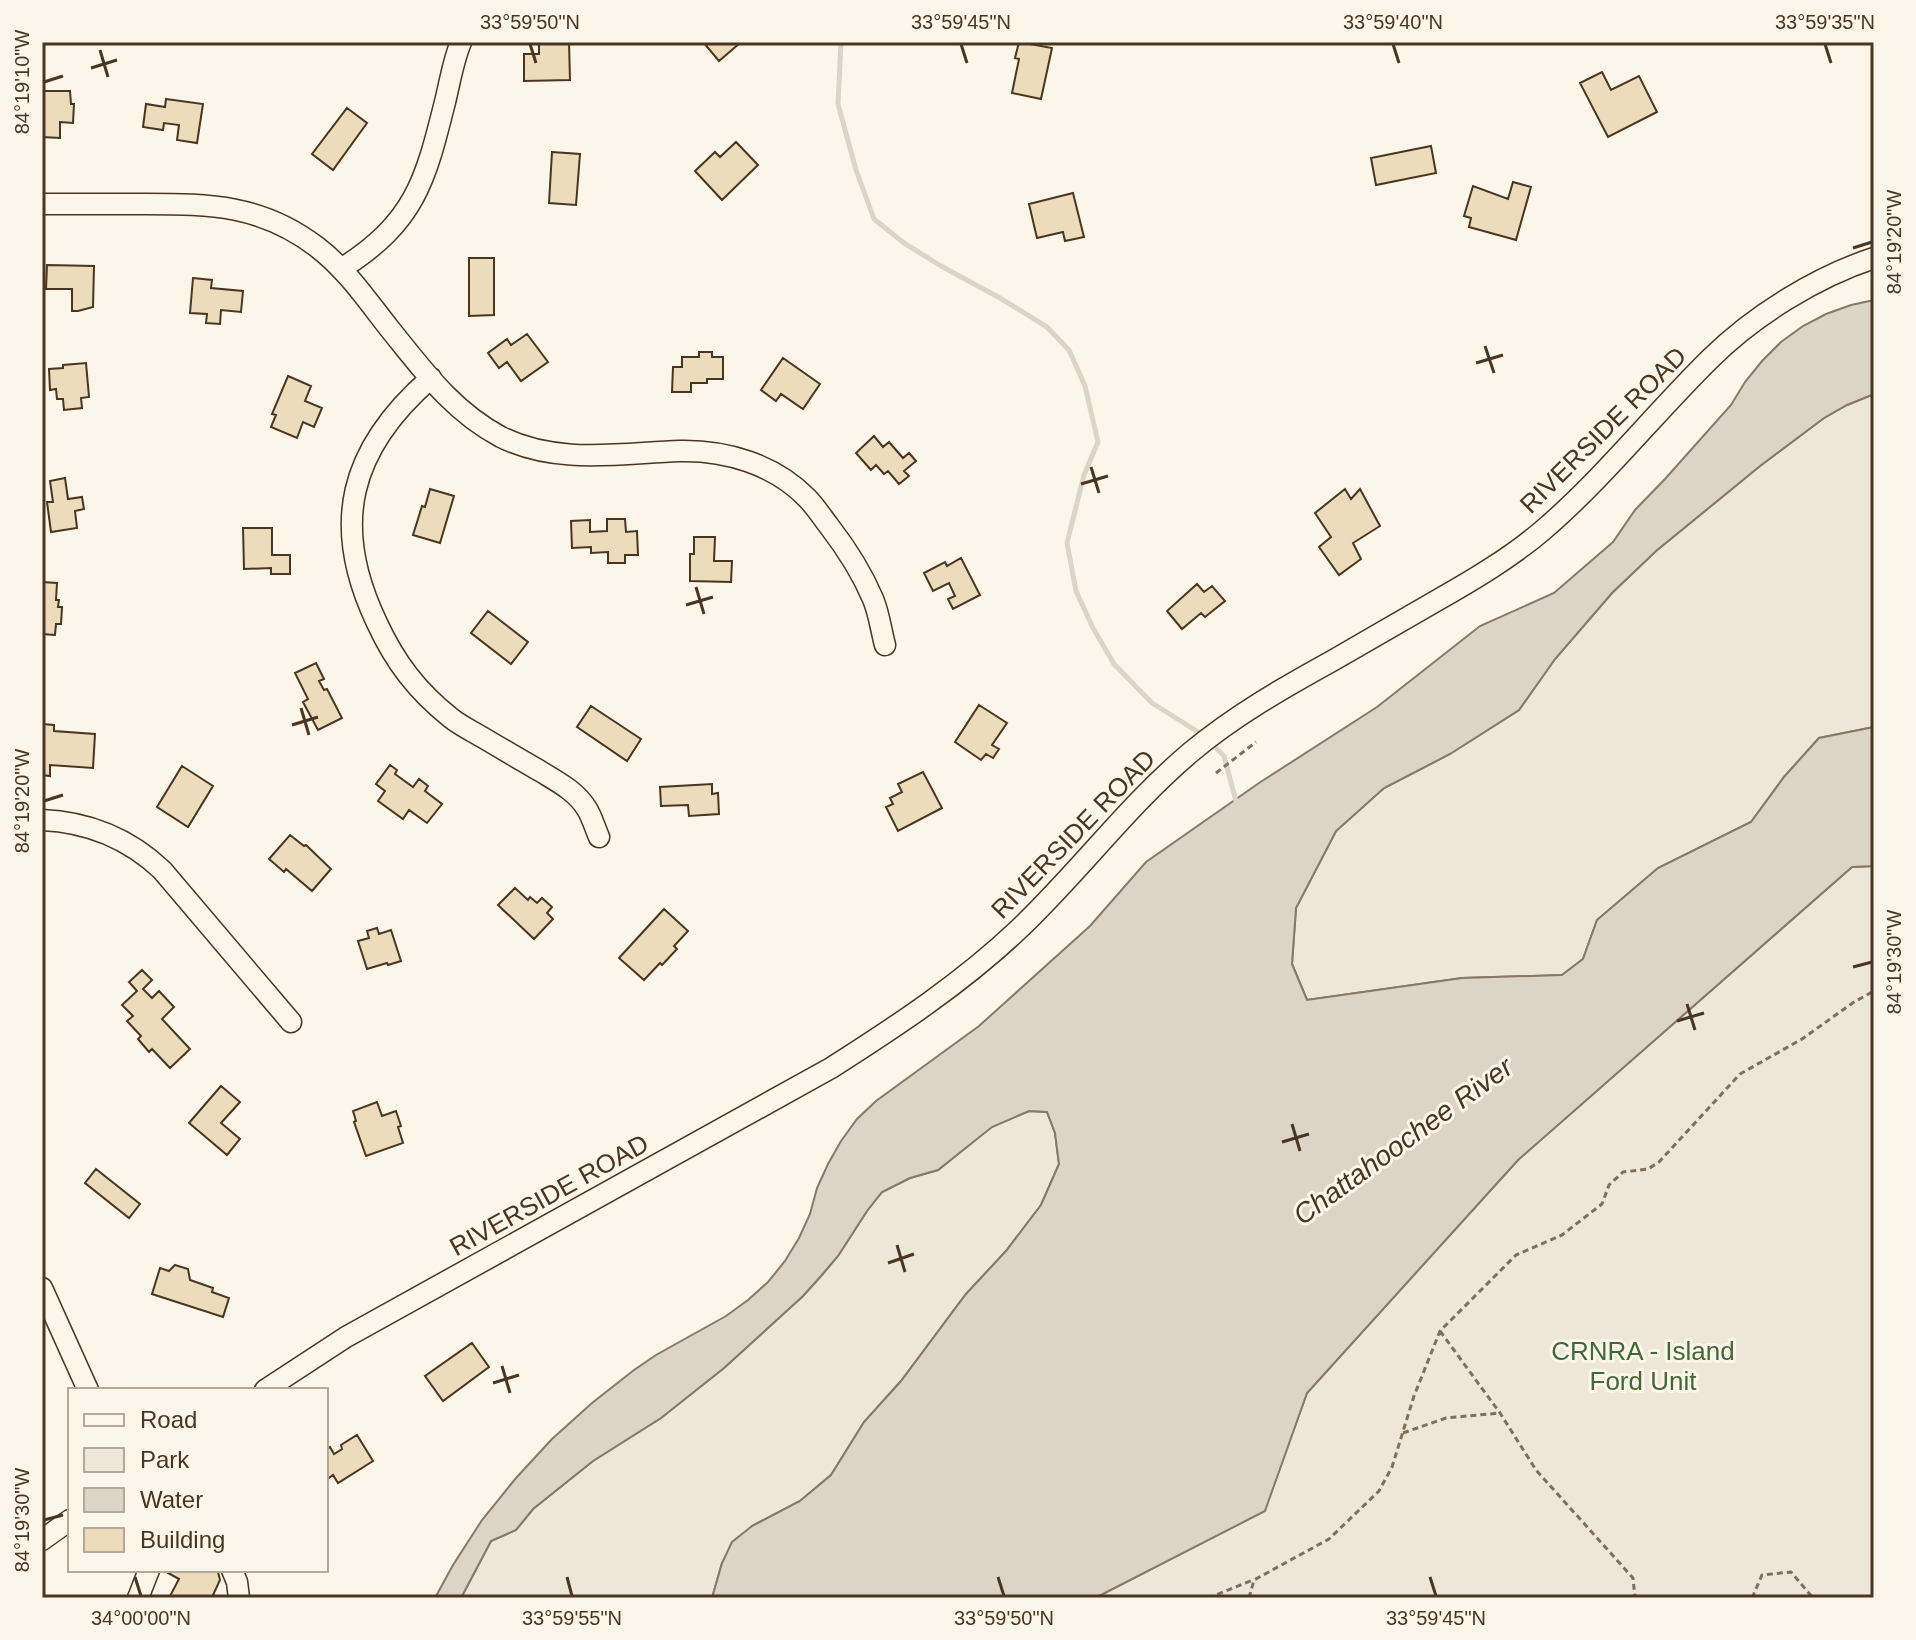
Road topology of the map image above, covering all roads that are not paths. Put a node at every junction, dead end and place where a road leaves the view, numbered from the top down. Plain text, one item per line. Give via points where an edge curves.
1 (461, 42) edge
2 (42, 204) edge
3 (1874, 258) edge
4 (341, 269) junction
5 (431, 378) junction
6 (885, 645) dead end
7 (42, 820) edge
8 (599, 837) dead end
9 (291, 1022) dead end
10 (42, 1288) edge
11 (87, 1388) edge
12 (268, 1388) edge
13 (68, 1521) edge
14 (42, 1540) edge
15 (148, 1572) edge
16 (233, 1572) edge
17 (138, 1598) edge
18 (239, 1598) edge

1 - 4 street via 417,194 386,234
2 - 4 street via 226,207 286,227
3 - 12 street, RIVERSIDE ROAD via 1800,292 1712,356 1567,509 1516,550 1265,699 1193,750 1018,930 896,1027 346,1337
4 - 5 street
5 - 6 street via 478,424 536,450 582,456 708,452 746,460 776,474 807,497 846,548 873,599
5 - 8 street via 387,423 359,477 351,537 365,598 390,652 422,693 454,720 570,789 588,810
7 - 9 street via 102,831 148,856
10 - 11 street
13 - 14 street
15 - 17 street
16 - 18 street

